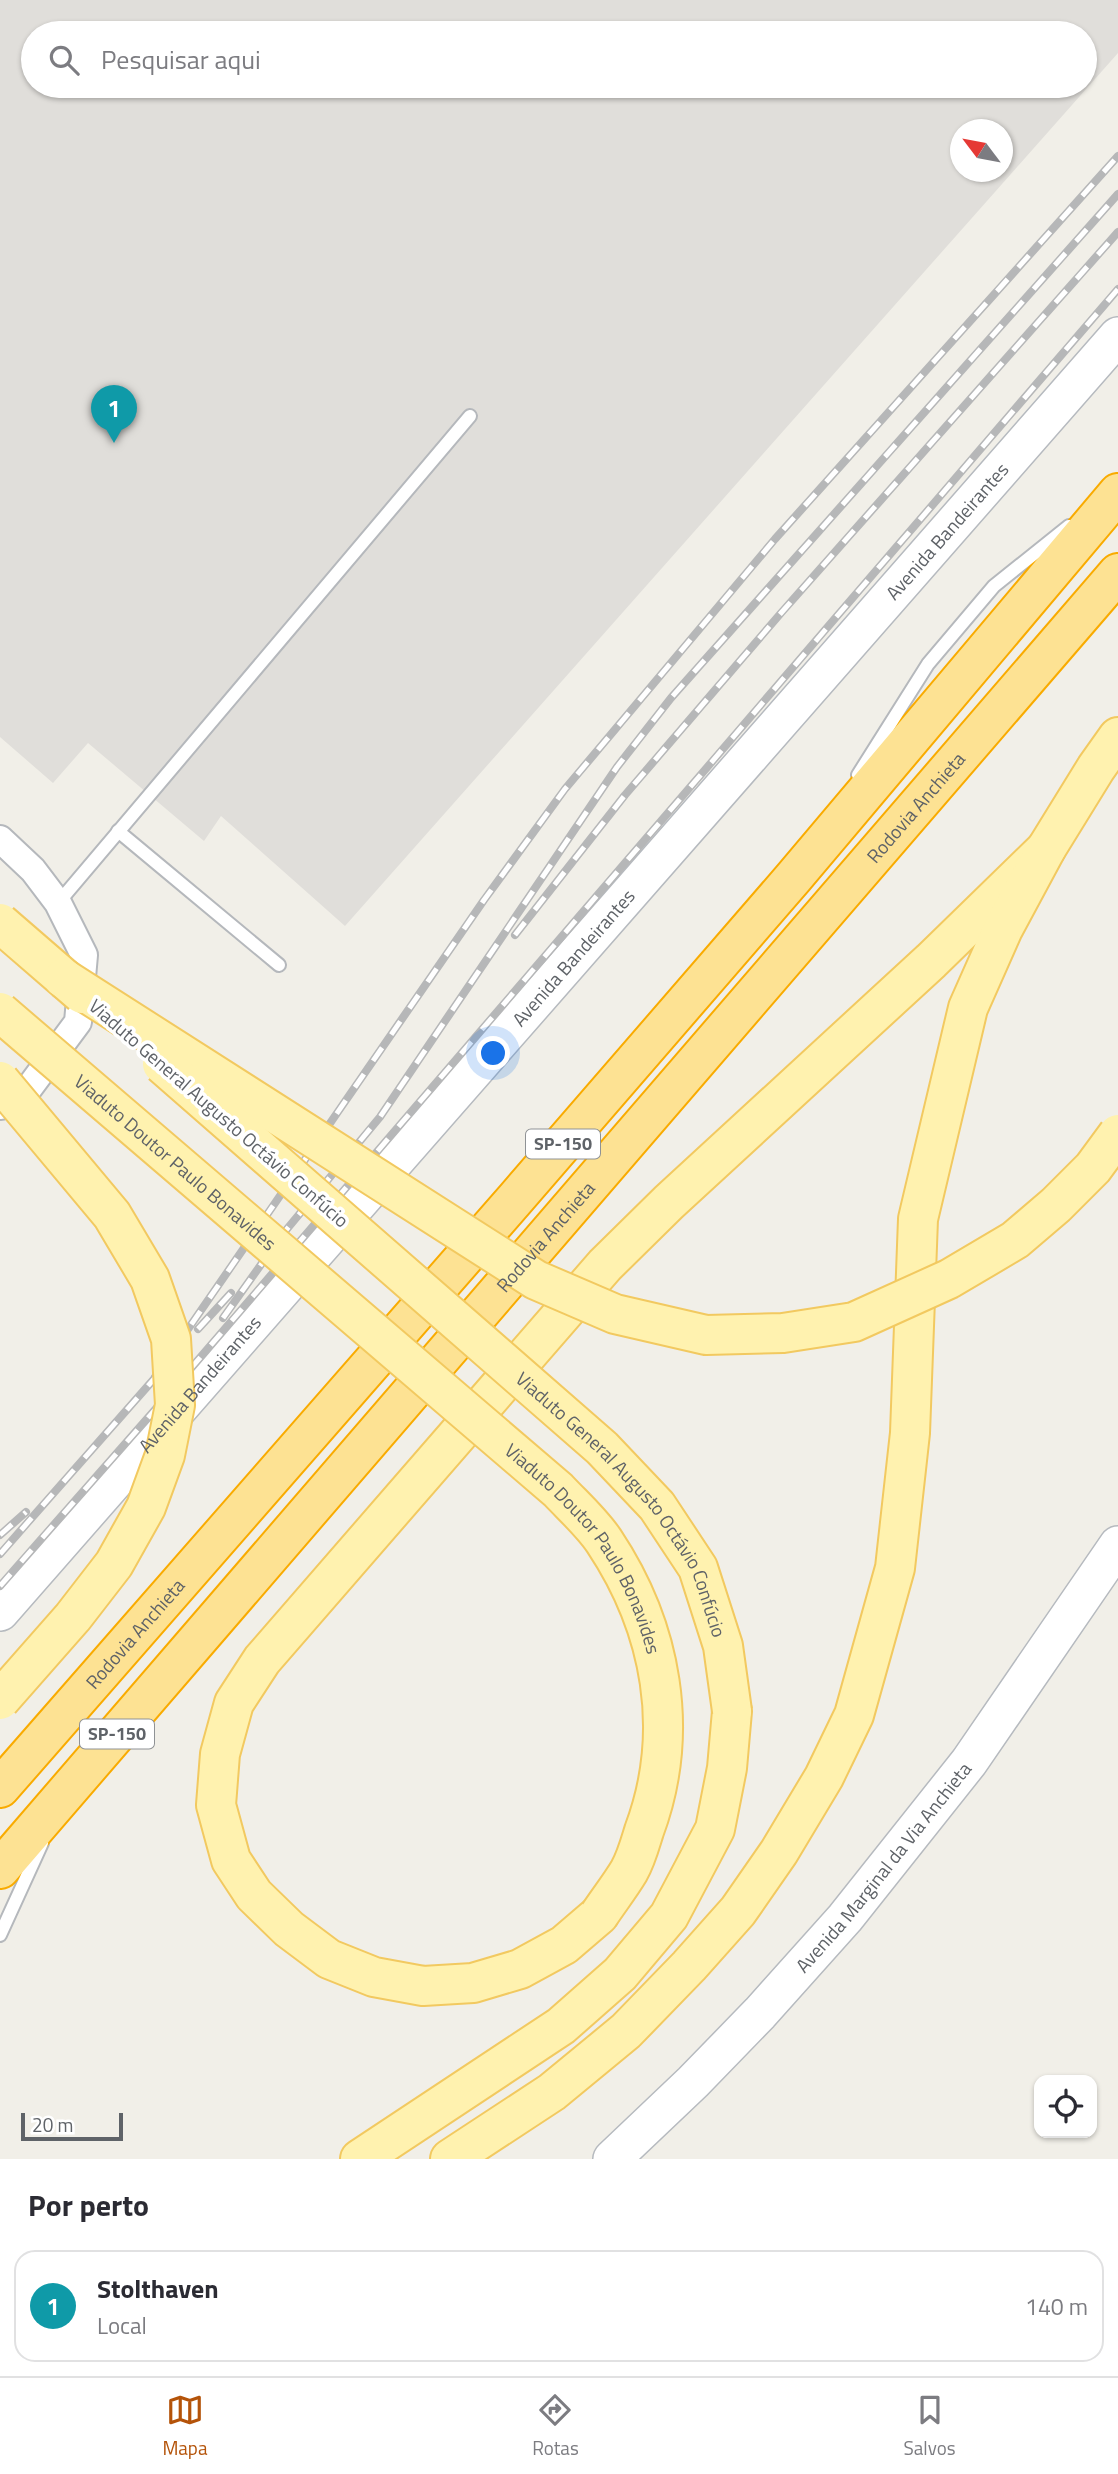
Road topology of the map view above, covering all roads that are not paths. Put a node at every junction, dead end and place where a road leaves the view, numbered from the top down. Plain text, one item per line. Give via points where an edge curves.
1 (1118, 336) edge
2 (470, 416) dead end
3 (1118, 487) edge
4 (1118, 493) edge
5 (1118, 573) edge
6 (1118, 737) edge
7 (853, 782) dead end
8 (846, 794) dead end
9 (118, 831) junction
10 (0, 839) edge
11 (1046, 849) junction
12 (794, 877) junction
13 (58, 903) junction
14 (0, 923) edge
15 (279, 965) dead end
16 (63, 978) junction
17 (0, 1012) edge
18 (0, 1081) edge
19 (0, 1107) edge
20 (1118, 1134) edge
21 (1118, 1545) edge
22 (0, 1612) edge
23 (0, 1700) edge
24 (0, 1788) edge
25 (62, 1798) junction
26 (0, 1869) edge
27 (0, 1935) edge
28 (360, 2159) edge
29 (450, 2159) edge
30 (612, 2159) edge

1 - 22 main road, Avenida Bandeirantes
2 - 9 lane
3 - 7 lane via 994,586 928,664
4 - 12 highway, Rodovia Anchieta / SP-150
5 - 25 highway, Rodovia Anchieta / SP-150
6 - 11 main road
8 - 12 lane
9 - 13 lane
9 - 15 lane
10 - 13 street via 33,870
11 - 17 main road, Viaduto Doutor Paulo Bonavides, bridge via 605,1265 262,1660 234,1703 220,1754 216,1805 231,1860 254,1895 289,1930 329,1959 374,1978 423,1986 473,1983 520,1969 564,1945 599,1915 635,1857 652,1811 663,1755 663,1694 650,1637 627,1578 602,1538 558,1490
11 - 29 main road via 968,1008 918,1219 910,1433 895,1568 854,1715 779,1852 738,1911 689,1966 626,2031 552,2092
12 - 24 highway, Rodovia Anchieta / SP-150
13 - 19 street via 84,955 78,1022 26,1092
14 - 16 main road, Viaduto General Augusto Octávio Confúcio, bridge
16 - 20 main road, bridge via 536,1280 615,1314 706,1335 783,1333 854,1322 949,1279 1015,1240 1056,1205 1093,1168
16 - 28 main road, Viaduto General Augusto Octávio Confúcio, bridge via 602,1448 657,1506 698,1568 723,1646 732,1712 715,1829 669,1916 620,1974 561,2026
18 - 23 main road, bridge via 112,1215 150,1279 171,1339 176,1405 165,1455 146,1507 114,1564
21 - 30 main road, Avenida Marginal da Via Anchieta via 969,1762 845,1918 721,2053
25 - 26 highway, Rodovia Anchieta / SP-150
25 - 27 lane

